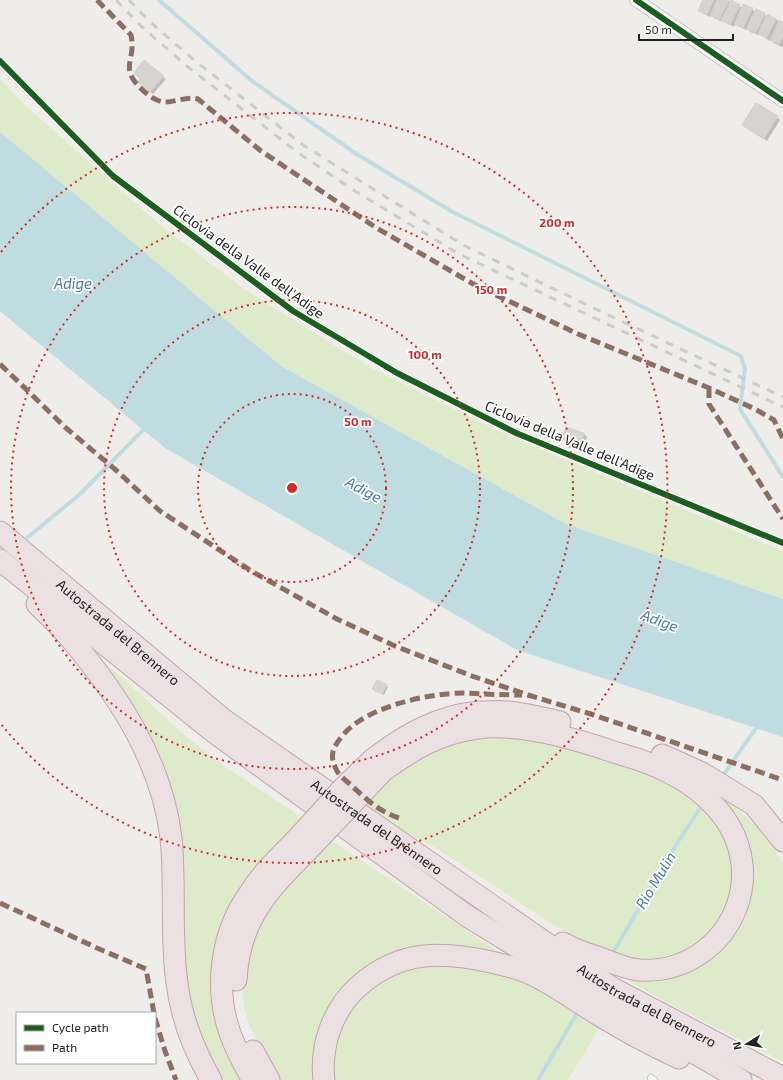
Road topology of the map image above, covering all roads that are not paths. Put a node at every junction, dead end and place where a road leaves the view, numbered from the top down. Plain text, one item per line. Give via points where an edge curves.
1 (636, 0) edge
2 (783, 101) edge
3 (0, 532) edge
4 (0, 560) edge
5 (0, 566) edge
6 (697, 780) junction
7 (783, 841) edge
8 (302, 844) junction
9 (579, 975) junction
10 (607, 1002) junction
11 (783, 1078) edge
12 (210, 1080) edge
13 (253, 1080) edge
14 (269, 1080) edge
15 (324, 1080) edge
16 (724, 1080) edge
17 (741, 1080) edge

1 - 2 street
3 - 9 highway, Autostrada del Brennero via 224,720 447,875
4 - 9 highway, Autostrada del Brennero via 222,738 467,916
5 - 12 highway via 74,643 118,699 144,744 159,785 171,838 174,957 179,996 193,1044
6 - 7 highway via 729,789 754,806
6 - 8 highway, bridge via 641,746 605,734 508,712 468,713 433,722 408,734 378,765 344,787
6 - 9 highway via 734,836 741,854 743,880 740,896 723,933 712,945 688,962 667,968 638,970 625,967
8 - 13 highway via 266,871 248,894 235,916 226,944 222,973 224,1012 241,1059
8 - 14 highway via 250,922 241,944 237,966 238,1006 244,1031
9 - 10 highway, Autostrada del Brennero
9 - 10 highway
9 - 15 highway via 531,974 466,956 441,954 420,956 390,965 372,974 340,1007 326,1036
10 - 11 highway, Autostrada del Brennero
10 - 16 highway via 646,1042
10 - 17 highway, Autostrada del Brennero

